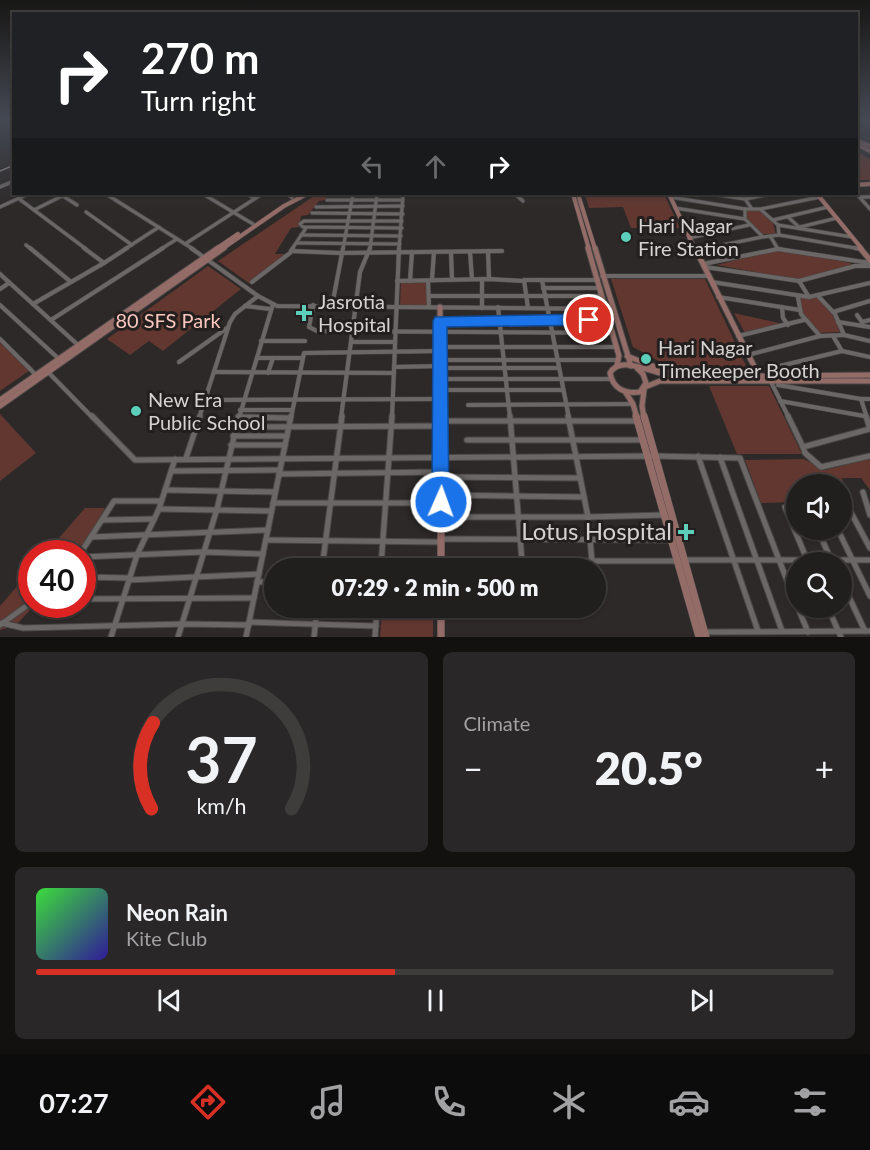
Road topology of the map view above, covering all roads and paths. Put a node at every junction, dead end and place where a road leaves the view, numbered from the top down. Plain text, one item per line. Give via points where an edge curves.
1 (26, 195) edge
2 (62, 195) edge
3 (65, 195) edge
4 (108, 195) edge
5 (205, 195) edge
6 (249, 195) edge
7 (260, 195) edge
8 (305, 195) edge
9 (352, 195) edge
10 (376, 195) edge
11 (403, 195) edge
12 (516, 195) edge
13 (573, 195) edge
14 (578, 195) edge
15 (670, 195) edge
16 (719, 195) edge
17 (766, 195) edge
18 (819, 195) edge
19 (858, 195) edge
20 (290, 196) edge
21 (870, 197) edge
22 (18, 198) junction
23 (255, 198) junction
24 (860, 198) junction
25 (745, 199) junction
26 (327, 200) dead end
27 (351, 200) junction
28 (376, 200) junction
29 (403, 200) junction
30 (523, 201) dead end
31 (77, 205) dead end
32 (403, 206) junction
33 (0, 207) edge
34 (315, 207) dead end
35 (350, 207) junction
36 (375, 207) junction
37 (828, 207) junction
38 (675, 208) junction
39 (869, 208) edge
40 (745, 209) junction
41 (752, 209) junction
42 (760, 209) junction
43 (34, 210) junction
44 (86, 212) dead end
45 (232, 212) junction
46 (312, 213) dead end
47 (349, 214) junction
48 (374, 214) junction
49 (403, 214) junction
50 (788, 216) junction
51 (729, 217) junction
52 (837, 218) junction
53 (745, 219) junction
54 (373, 220) junction
55 (402, 220) junction
56 (773, 220) junction
57 (348, 221) junction
58 (681, 221) junction
59 (253, 224) junction
60 (749, 225) junction
61 (778, 225) junction
62 (159, 227) junction
63 (307, 228) junction
64 (347, 228) junction
65 (373, 228) junction
66 (402, 228) junction
67 (800, 228) junction
68 (731, 229) junction
69 (302, 235) junction
70 (346, 235) junction
71 (770, 235) junction
72 (779, 235) junction
73 (372, 236) junction
74 (401, 236) junction
75 (763, 237) junction
76 (852, 237) junction
77 (689, 238) junction
78 (177, 239) junction
79 (297, 243) junction
80 (344, 243) junction
81 (132, 244) junction
82 (185, 244) junction
83 (370, 244) junction
84 (400, 244) junction
85 (26, 245) dead end
86 (778, 249) junction
87 (863, 250) junction
88 (502, 251) dead end
89 (696, 251) junction
90 (400, 252) junction
91 (412, 252) junction
92 (434, 252) junction
93 (451, 252) junction
94 (470, 252) junction
95 (488, 252) junction
96 (870, 252) edge
97 (290, 253) dead end
98 (341, 253) junction
99 (367, 253) junction
100 (206, 258) junction
101 (104, 263) junction
102 (870, 263) edge
103 (704, 266) junction
104 (0, 274) edge
105 (600, 278) junction
106 (452, 279) junction
107 (472, 279) junction
108 (482, 279) junction
109 (489, 279) junction
110 (710, 279) junction
111 (430, 280) junction
112 (542, 280) junction
113 (397, 281) junction
114 (410, 281) junction
115 (524, 281) junction
116 (799, 281) junction
117 (71, 282) junction
118 (9, 283) junction
119 (870, 283) edge
120 (245, 287) junction
121 (543, 288) junction
122 (601, 288) junction
123 (0, 289) edge
124 (258, 296) junction
125 (429, 296) junction
126 (526, 296) junction
127 (545, 296) junction
128 (482, 297) junction
129 (603, 297) junction
130 (718, 297) junction
131 (798, 297) junction
132 (809, 297) junction
133 (819, 297) junction
134 (870, 301) edge
135 (0, 304) edge
136 (33, 304) junction
137 (313, 305) junction
138 (245, 306) junction
139 (272, 306) junction
140 (332, 306) junction
141 (357, 306) junction
142 (429, 306) junction
143 (440, 307) junction
144 (782, 307) junction
145 (849, 307) junction
146 (397, 308) junction
147 (482, 308) junction
148 (498, 308) junction
149 (528, 308) junction
150 (548, 308) junction
151 (606, 309) junction
152 (800, 310) junction
153 (833, 312) junction
154 (609, 319) junction
155 (51, 320) junction
156 (550, 320) junction
157 (804, 320) junction
158 (870, 320) edge
159 (440, 321) junction
160 (499, 321) junction
161 (838, 322) junction
162 (863, 324) junction
163 (788, 326) junction
164 (229, 327) junction
165 (870, 327) edge
166 (354, 330) junction
167 (396, 331) junction
168 (501, 332) junction
169 (440, 333) junction
170 (552, 333) junction
171 (613, 333) junction
172 (844, 335) junction
173 (738, 336) junction
174 (820, 336) junction
175 (833, 336) junction
176 (0, 339) edge
177 (261, 341) junction
178 (304, 341) dead end
179 (870, 341) edge
180 (352, 342) junction
181 (395, 342) junction
182 (78, 345) junction
183 (502, 346) junction
184 (554, 346) junction
185 (616, 347) junction
186 (441, 349) junction
187 (351, 351) junction
188 (396, 351) junction
189 (842, 351) junction
190 (627, 356) junction
191 (747, 356) junction
192 (870, 357) edge
193 (257, 358) junction
194 (273, 358) junction
195 (302, 358) junction
196 (59, 359) junction
197 (503, 359) junction
198 (556, 360) junction
199 (178, 362) dead end
200 (618, 362) junction
201 (441, 365) junction
202 (394, 367) junction
203 (634, 367) junction
204 (503, 368) junction
205 (559, 368) junction
206 (47, 371) junction
207 (214, 372) junction
208 (253, 373) junction
209 (268, 373) junction
210 (394, 373) junction
211 (299, 374) junction
212 (348, 374) junction
213 (677, 375) junction
214 (759, 375) junction
215 (870, 375) edge
216 (38, 377) junction
217 (770, 378) junction
218 (505, 379) junction
219 (562, 379) junction
220 (611, 379) junction
221 (442, 380) junction
222 (870, 381) edge
223 (763, 382) junction
224 (778, 385) dead end
225 (645, 388) junction
226 (442, 390) junction
227 (563, 390) junction
228 (506, 391) junction
229 (626, 393) junction
230 (392, 399) junction
231 (441, 399) junction
232 (861, 399) junction
233 (870, 399) edge
234 (0, 400) edge
235 (205, 400) junction
236 (294, 400) junction
237 (344, 400) junction
238 (780, 400) junction
239 (243, 401) junction
240 (633, 404) junction
241 (468, 405) dead end
242 (507, 405) junction
243 (566, 405) junction
244 (0, 406) edge
245 (240, 410) junction
246 (292, 410) junction
247 (864, 416) junction
248 (238, 417) junction
249 (290, 418) junction
250 (509, 421) junction
251 (568, 422) junction
252 (638, 422) junction
253 (442, 423) junction
254 (392, 426) junction
255 (236, 427) junction
256 (340, 427) junction
257 (288, 428) junction
258 (870, 429) edge
259 (233, 436) junction
260 (286, 436) junction
261 (512, 438) junction
262 (572, 439) junction
263 (467, 440) dead end
264 (643, 440) junction
265 (231, 445) junction
266 (285, 445) junction
267 (803, 447) junction
268 (651, 456) junction
269 (698, 456) junction
270 (870, 456) edge
271 (514, 457) junction
272 (720, 457) junction
273 (186, 458) junction
274 (283, 458) junction
275 (336, 458) junction
276 (575, 458) junction
277 (176, 459) junction
278 (227, 459) junction
279 (389, 459) junction
280 (442, 459) junction
281 (171, 471) junction
282 (224, 471) junction
283 (279, 472) junction
284 (334, 474) junction
285 (388, 474) junction
286 (441, 475) junction
287 (515, 478) junction
288 (579, 478) junction
289 (165, 490) junction
290 (220, 490) junction
291 (275, 492) junction
292 (863, 492) dead end
293 (516, 496) junction
294 (584, 497) junction
295 (441, 499) junction
296 (160, 501) junction
297 (273, 503) junction
298 (329, 503) junction
299 (386, 504) junction
300 (785, 507) dead end
301 (159, 509) junction
302 (217, 509) junction
303 (271, 510) junction
304 (869, 511) edge
305 (852, 514) edge
306 (517, 515) junction
307 (665, 515) junction
308 (441, 516) junction
309 (588, 517) junction
310 (154, 519) junction
311 (102, 520) junction
312 (268, 530) junction
313 (208, 531) junction
314 (147, 535) junction
315 (91, 537) junction
316 (325, 539) junction
317 (589, 539) junction
318 (89, 540) edge
319 (266, 540) junction
320 (441, 540) junction
321 (520, 540) junction
322 (672, 540) junction
323 (843, 540) edge
324 (382, 541) junction
325 (870, 548) edge
326 (203, 552) junction
327 (804, 552) edge
328 (263, 554) junction
329 (96, 555) edge
330 (137, 555) junction
331 (323, 558) edge
332 (381, 558) edge
333 (441, 558) edge
334 (522, 558) edge
335 (592, 558) edge
336 (681, 560) junction
337 (734, 560) junction
338 (758, 560) junction
339 (779, 560) junction
340 (786, 560) edge
341 (853, 560) junction
342 (870, 560) edge
343 (606, 561) edge
344 (259, 574) junction
345 (196, 575) junction
346 (96, 578) edge
347 (786, 578) edge
348 (130, 579) junction
349 (257, 582) junction
350 (264, 582) edge
351 (870, 596) edge
352 (254, 598) junction
353 (96, 599) edge
354 (123, 599) junction
355 (190, 600) junction
356 (852, 602) edge
357 (18, 612) edge
358 (316, 618) edge
359 (376, 618) edge
360 (441, 618) edge
361 (802, 618) edge
362 (833, 618) edge
363 (1, 624) edge
364 (184, 624) junction
365 (249, 624) junction
366 (315, 625) junction
367 (115, 626) junction
368 (376, 626) junction
369 (758, 631) junction
370 (867, 631) edge
371 (782, 632) junction
372 (808, 632) junction
373 (840, 634) edge
374 (703, 635) edge
375 (111, 637) edge
376 (178, 637) edge
377 (246, 637) edge
378 (314, 637) edge
379 (375, 637) edge
380 (441, 637) edge

1 - 22 street
2 - 43 street
3 - 31 street
4 - 62 street
5 - 45 street
6 - 23 street
7 - 23 street
8 - 100 street
9 - 27 street
10 - 28 street
11 - 29 street
12 - 30 street
13 - 105 street
14 - 105 street
15 - 38 street
15 - 40 street
16 - 25 street
17 - 25 street
18 - 37 street
18 - 42 street
19 - 24 street
20 - 59 street
21 - 24 street
22 - 33 street
22 - 43 street
23 - 45 street
24 - 39 street
25 - 41 street
26 - 27 street
27 - 28 street
27 - 35 street
28 - 29 street
28 - 36 street
29 - 32 street
32 - 36 street
32 - 49 street
34 - 35 street
35 - 36 street
35 - 47 street
36 - 48 street
37 - 50 street
37 - 52 street
38 - 51 street
38 - 58 street
40 - 41 street
40 - 53 street
41 - 42 street
42 - 56 street
43 - 101 street
44 - 81 street
45 - 59 street
45 - 82 street
46 - 47 street
47 - 48 street
47 - 57 street
48 - 49 street
48 - 54 street
49 - 55 street
50 - 56 street
50 - 67 street
51 - 53 street
51 - 68 street
52 - 67 street
52 - 76 street
53 - 60 street
54 - 55 street
54 - 57 street
54 - 65 street
55 - 66 street
56 - 61 street
57 - 63 street via 301,223 301,227
57 - 64 street
58 - 68 street
58 - 77 street
59 - 100 street
60 - 68 street
60 - 75 street
61 - 67 street
61 - 72 street
62 - 78 street
62 - 81 street
63 - 64 street
63 - 69 street
64 - 65 street
64 - 70 street
65 - 66 street
65 - 73 street
66 - 74 street
67 - 76 street
68 - 77 street
69 - 70 street
69 - 79 street
70 - 73 street
70 - 80 street
71 - 72 street
71 - 75 street
71 - 86 street
72 - 87 street
73 - 74 street
73 - 83 street
74 - 84 street
75 - 89 street
76 - 87 street
77 - 89 street
78 - 82 street
78 - 155 street
79 - 80 street
79 - 98 street via 291,251
80 - 83 street
80 - 98 street
81 - 101 street
82 - 100 street
83 - 84 street
83 - 99 street
84 - 90 street
85 - 117 street
86 - 102 street
86 - 103 street
87 - 96 street
87 - 102 street
88 - 95 street
89 - 103 street
90 - 91 street
90 - 99 street
90 - 113 street
91 - 92 street
91 - 114 street
92 - 93 street
92 - 111 street
93 - 94 street
93 - 106 street
94 - 95 street
94 - 107 street
95 - 109 street
97 - 120 street
98 - 99 street
98 - 140 street
99 - 141 street via 360,273
100 - 120 street
100 - 182 street
100 - 206 street
101 - 117 street
102 - 116 street
103 - 110 street
103 - 116 street
104 - 118 street
105 - 110 street
105 - 112 street
105 - 122 street
105 - 190 street
106 - 107 street
106 - 111 street
107 - 108 street
108 - 109 street
108 - 128 street
109 - 115 street
110 - 130 street
110 - 131 street
111 - 114 street
111 - 125 street
112 - 115 street
112 - 121 street
113 - 114 street
113 - 146 street
115 - 126 street
116 - 132 street
117 - 136 street
118 - 123 street
118 - 136 street
119 - 133 street
120 - 124 street
121 - 122 street
121 - 127 street
122 - 129 street
124 - 138 street
124 - 139 street
125 - 128 street
125 - 142 street
126 - 127 street
126 - 128 street
126 - 149 street
127 - 129 street
127 - 150 street
128 - 147 street
129 - 151 street
130 - 144 street
130 - 173 street
131 - 132 street
131 - 152 street
132 - 133 street
133 - 153 street
134 - 145 street
135 - 196 street
136 - 155 street
137 - 139 street
137 - 140 street
137 - 166 street via 310,330
138 - 139 street
138 - 164 street via 232,317
139 - 177 street
140 - 141 street
141 - 146 street
141 - 166 street
142 - 143 street
142 - 146 street
143 - 147 street
143 - 159 street
144 - 152 street
144 - 163 street
145 - 153 street
145 - 162 street
146 - 167 street
147 - 148 street
148 - 149 street
148 - 160 street
149 - 150 street
150 - 151 street
150 - 156 street
151 - 154 street
152 - 157 street
153 - 161 street
154 - 156 street
154 - 171 street
155 - 182 street
156 - 160 street
156 - 170 street
157 - 163 street
157 - 174 street
158 - 162 street
159 - 160 street
159 - 169 street
160 - 168 street
161 - 162 street
161 - 172 street
162 - 165 street
163 - 173 street
164 - 199 street
164 - 207 street
166 - 167 street
166 - 180 street
167 - 169 street
167 - 181 street
168 - 169 street
168 - 170 street
168 - 183 street
169 - 186 street
170 - 171 street
170 - 184 street
171 - 185 street
172 - 175 street
172 - 179 street
173 - 191 street
174 - 175 street
174 - 191 street
175 - 189 street
176 - 216 street
177 - 178 street
177 - 193 street
180 - 181 street
180 - 187 street
181 - 188 street
182 - 196 street
183 - 184 street
183 - 186 street
183 - 197 street
184 - 185 street
184 - 198 street
185 - 200 street
186 - 188 street
186 - 201 street
187 - 188 street
187 - 195 street via 305,352
187 - 212 street
188 - 202 street
189 - 192 street
189 - 217 street via 780,366
190 - 203 street
190 - 213 street
191 - 214 street
193 - 194 street
193 - 208 street
194 - 195 street
194 - 209 street
195 - 211 street
196 - 206 street
197 - 198 street
197 - 201 street
197 - 204 street
198 - 200 street
198 - 205 street
200 - 203 street
200 - 220 street via 610,373
201 - 202 street
201 - 204 street
201 - 221 street
202 - 210 street
203 - 213 street
203 - 225 street via 646,378
204 - 205 street
204 - 218 street
205 - 219 street
206 - 216 street
206 - 277 street via 135,460
207 - 208 street
207 - 235 street
208 - 209 street
208 - 239 street
209 - 211 street
210 - 212 street
210 - 230 street
211 - 212 street
211 - 236 street
212 - 237 street
213 - 214 street
214 - 217 street
214 - 223 street
215 - 217 street
216 - 234 street
216 - 244 street
217 - 222 street
217 - 223 street
217 - 238 street
218 - 219 street
218 - 221 street
218 - 228 street
219 - 220 street
219 - 227 street
220 - 229 street
221 - 226 street
223 - 225 street via 660,381
224 - 232 street
225 - 229 street
225 - 268 street via 642,406
226 - 228 street
226 - 231 street
227 - 228 street
227 - 243 street
228 - 242 street
229 - 240 street
230 - 231 street
230 - 237 street
230 - 254 street
231 - 253 street
232 - 233 street
232 - 247 street
235 - 239 street
235 - 273 street
236 - 237 street
236 - 239 street
236 - 246 street
237 - 256 street
238 - 247 street
238 - 267 street
239 - 245 street
240 - 243 street
240 - 252 street
241 - 242 street
242 - 243 street
242 - 250 street
243 - 251 street
245 - 246 street
245 - 248 street
246 - 249 street
247 - 258 street
248 - 249 street
248 - 255 street
249 - 257 street
250 - 251 street
250 - 253 street
250 - 261 street
251 - 252 street
251 - 262 street
252 - 264 street
253 - 254 street
253 - 280 street
254 - 256 street
254 - 279 street
255 - 257 street
255 - 259 street
256 - 257 street
256 - 275 street
257 - 260 street
258 - 267 street
259 - 260 street
259 - 265 street
260 - 266 street
261 - 262 street
261 - 263 street
261 - 271 street
262 - 264 street
262 - 276 street
264 - 268 street
265 - 266 street
265 - 278 street
266 - 274 street
267 - 270 street via 821,466
268 - 269 street
268 - 276 street
268 - 307 street
268 - 336 street
269 - 272 street
269 - 337 street
271 - 276 street
271 - 280 street
271 - 287 street
272 - 338 street
272 - 339 street via 740,458
273 - 277 street
273 - 278 street
274 - 275 street
274 - 278 street
274 - 283 street
275 - 279 street
275 - 284 street
276 - 288 street
277 - 281 street
278 - 282 street
279 - 280 street
279 - 285 street
280 - 286 street
281 - 282 street
281 - 289 street
282 - 283 street
282 - 290 street
283 - 284 street
283 - 291 street
284 - 285 street
284 - 298 street
285 - 286 street
285 - 299 street
286 - 287 street
286 - 295 street
287 - 288 street
287 - 293 street
288 - 294 street
289 - 290 street
289 - 296 street
290 - 291 street
290 - 302 street
291 - 297 street
292 - 304 street
293 - 294 street
293 - 295 street
293 - 306 street
294 - 309 street
295 - 299 street
295 - 308 street
296 - 301 street
296 - 311 street via 114,501
297 - 298 street
297 - 303 street
298 - 299 street
298 - 316 street
299 - 324 street
300 - 327 street
301 - 302 street
301 - 310 street
302 - 303 street
302 - 313 street
303 - 312 street
305 - 325 street
306 - 308 street
306 - 309 street
306 - 321 street
307 - 309 street
307 - 322 street
308 - 320 street
309 - 317 street
310 - 311 street
310 - 314 street
311 - 315 street
312 - 313 street
312 - 319 street
313 - 314 street
313 - 326 street
314 - 315 street
314 - 330 street
315 - 318 street
316 - 319 street
316 - 324 street
316 - 331 street
317 - 321 street
317 - 322 street
317 - 335 street
319 - 328 street
320 - 321 street
320 - 324 street
320 - 333 street
321 - 334 street
322 - 336 street
323 - 341 street
324 - 332 street
326 - 328 street
326 - 330 street
326 - 345 street
328 - 344 street
329 - 330 street
330 - 348 street
336 - 337 street
336 - 343 street
336 - 374 street
337 - 338 street
337 - 369 street
338 - 339 street
338 - 371 street
339 - 340 street
339 - 347 street
341 - 342 street
341 - 351 street
344 - 345 street
344 - 349 street
345 - 348 street
345 - 355 street
346 - 348 street
348 - 354 street
349 - 350 street
349 - 352 street
352 - 355 street
352 - 365 street
353 - 354 street
354 - 355 street
354 - 367 street
355 - 364 street
356 - 370 street
357 - 363 street
358 - 366 street
359 - 368 street
360 - 380 main road
361 - 372 street
362 - 373 street
363 - 367 street via 23,628
364 - 365 street
364 - 367 street
364 - 376 street
365 - 366 street
365 - 377 street
366 - 368 street
366 - 378 street
367 - 375 street
368 - 379 street
369 - 371 street
369 - 374 street
370 - 373 street
371 - 372 street
372 - 373 street

